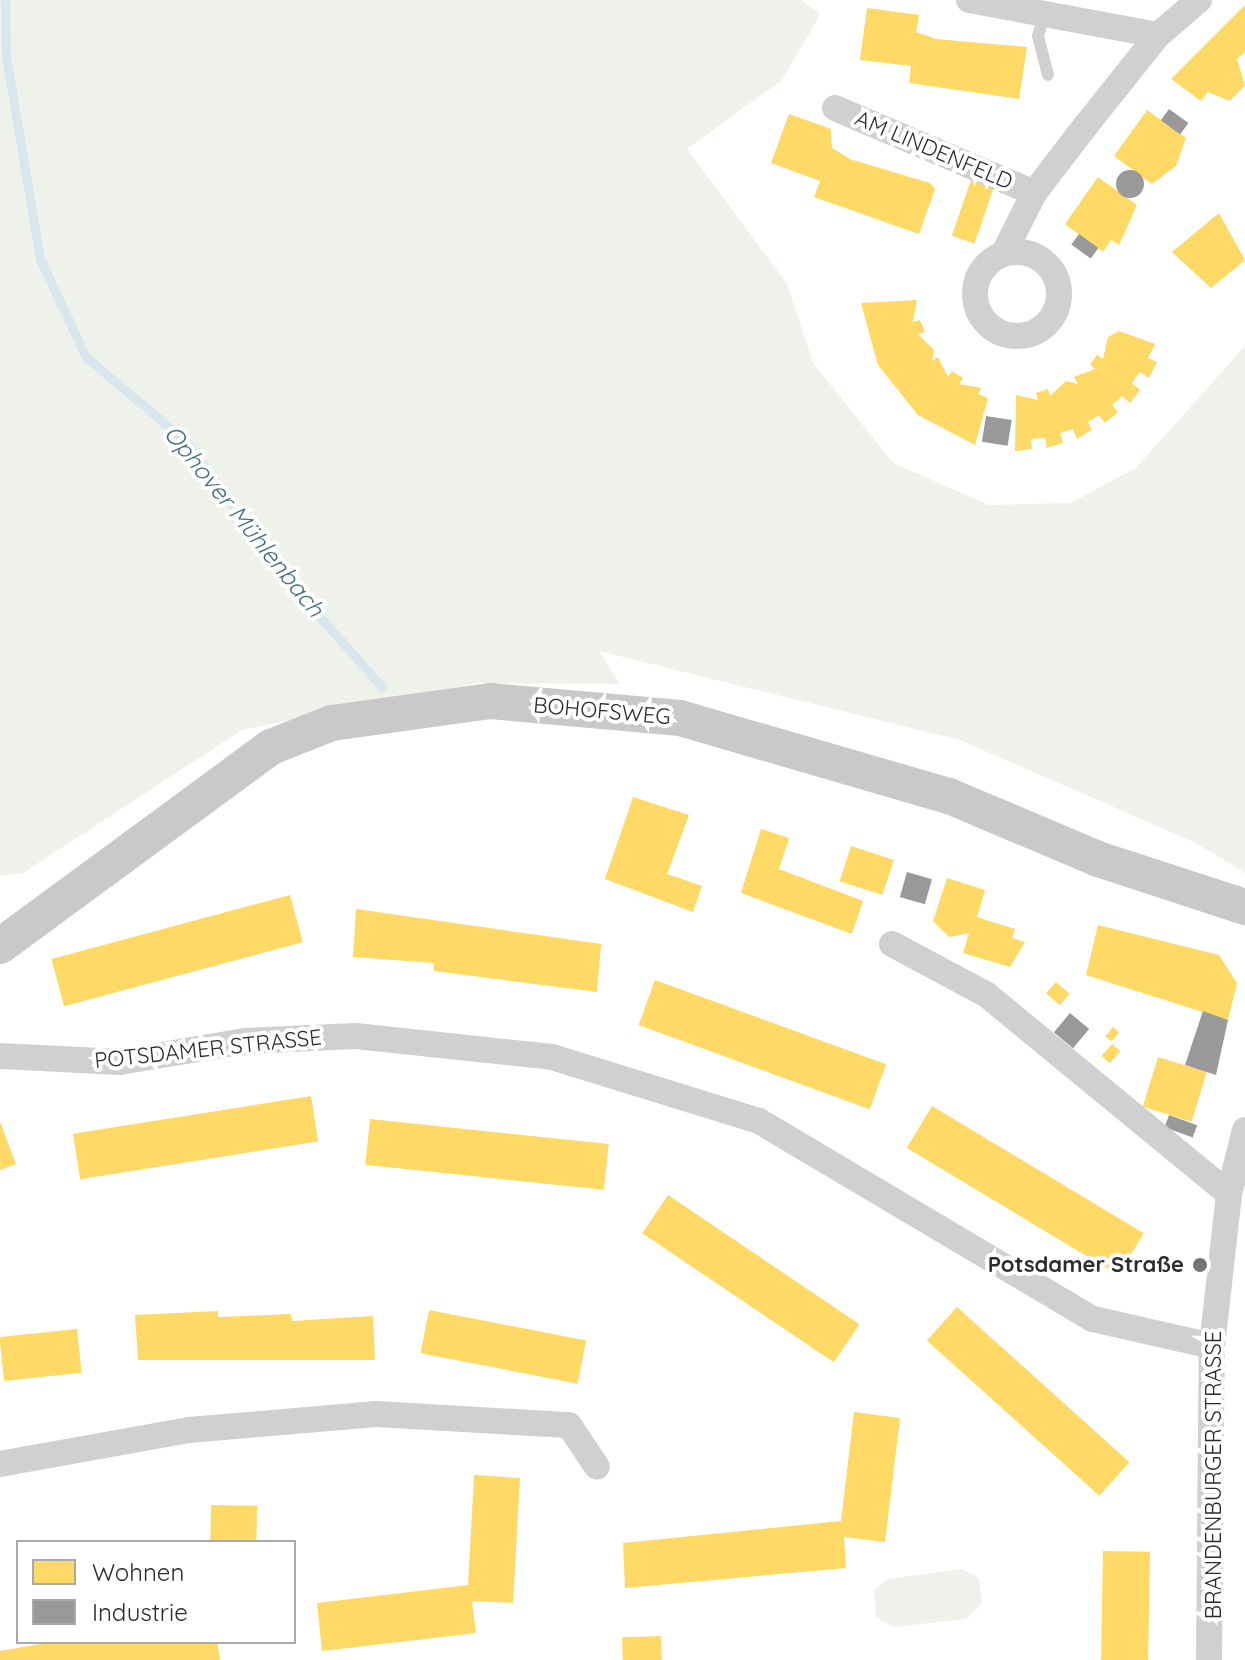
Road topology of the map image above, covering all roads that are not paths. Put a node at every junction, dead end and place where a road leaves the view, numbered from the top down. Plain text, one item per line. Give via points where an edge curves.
1 (969, 0) edge
2 (1199, 0) edge
3 (1044, 11) junction
4 (1158, 35) junction
5 (1048, 75) dead end
6 (835, 108) dead end
7 (1034, 193) junction
8 (1004, 253) dead end
9 (1245, 907) edge
10 (892, 944) dead end
11 (0, 946) edge
12 (0, 1056) edge
13 (1245, 1130) edge
14 (1229, 1194) junction
15 (1212, 1346) junction
16 (0, 1464) edge
17 (597, 1467) dead end
18 (1209, 1660) edge

1 - 3 street
2 - 4 street, AM LINDENFELD
3 - 4 street
3 - 5 lane via 1038,36
4 - 7 street, AM LINDENFELD
6 - 7 street, AM LINDENFELD
7 - 8 street, AM LINDENFELD
9 - 11 street, BOHOFSWEG via 1098,859 949,796 680,718 490,701 332,723 271,747
10 - 14 street via 987,995
12 - 15 street, POTSDAMER STRASSE via 120,1062 246,1041 356,1036 552,1057 759,1121 1093,1319
13 - 14 street, BRANDENBURGER STRASSE
14 - 15 street, BRANDENBURGER STRASSE
15 - 18 street, BRANDENBURGER STRASSE
16 - 17 street via 189,1430 376,1414 569,1425

